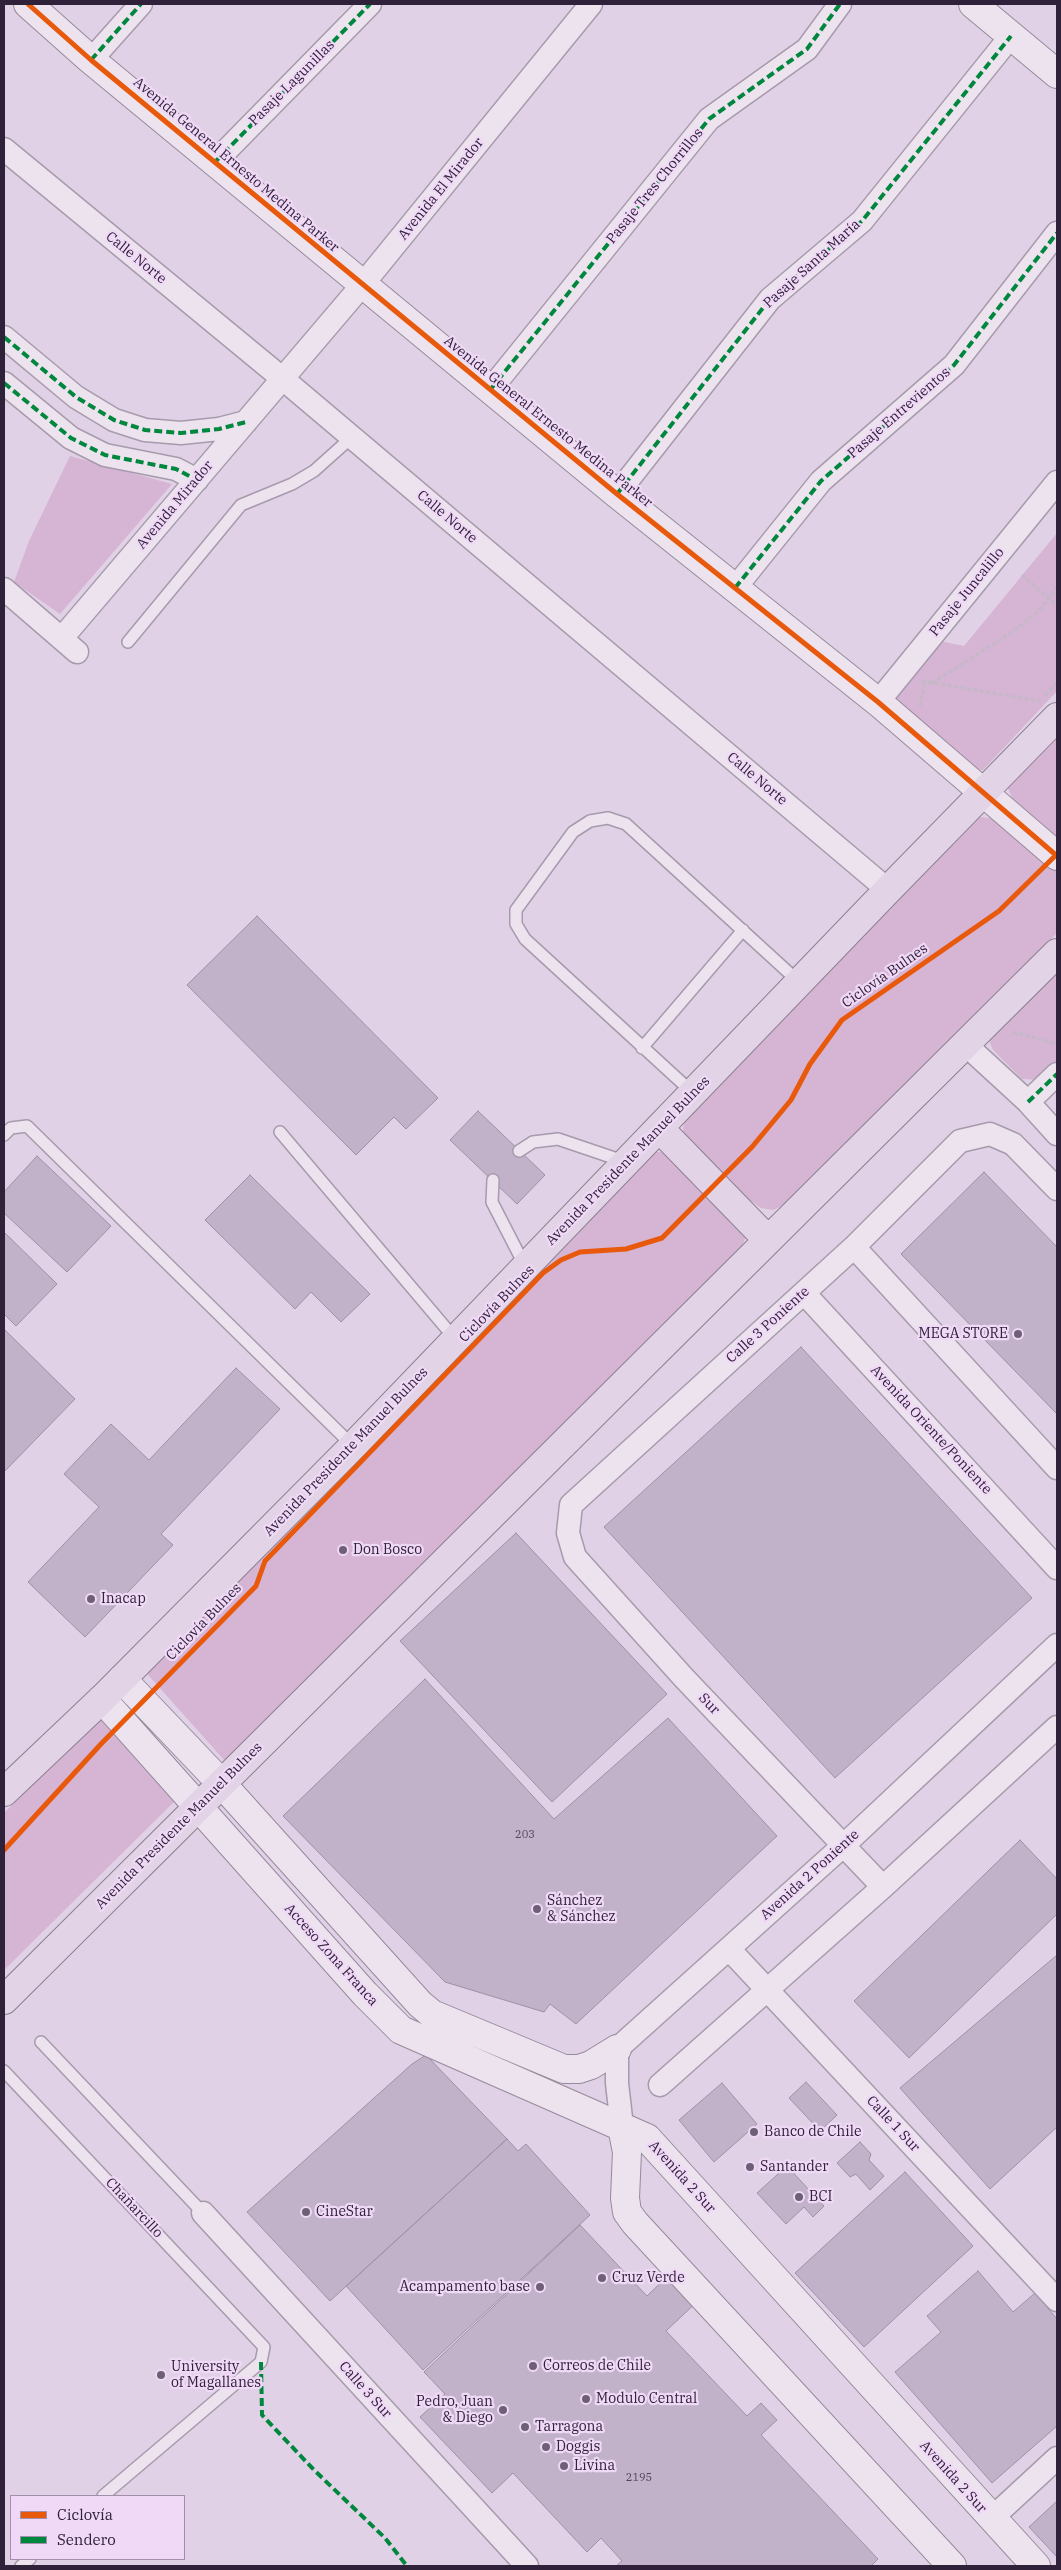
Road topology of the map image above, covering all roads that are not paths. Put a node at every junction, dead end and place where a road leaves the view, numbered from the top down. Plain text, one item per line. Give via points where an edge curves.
1 (28, 4) edge
2 (142, 4) edge
3 (370, 4) edge
4 (591, 4) edge
5 (840, 4) edge
6 (973, 4) edge
7 (1012, 36) junction
8 (91, 60) junction
9 (1057, 74) edge
10 (4, 149) edge
11 (215, 162) junction
12 (1057, 233) edge
13 (363, 284) junction
14 (4, 337) edge
15 (286, 375) junction
16 (4, 383) edge
17 (490, 390) junction
18 (246, 422) junction
19 (352, 437) junction
20 (197, 480) junction
21 (1057, 482) edge
22 (616, 494) junction
23 (4, 588) edge
24 (735, 588) junction
25 (128, 642) dead end
26 (878, 702) junction
27 (1048, 709) edge
28 (983, 794) junction
29 (1057, 856) edge
30 (888, 890) junction
31 (742, 930) junction
32 (1057, 953) edge
33 (799, 982) junction
34 (966, 1045) junction
35 (642, 1048) junction
36 (1057, 1074) edge
37 (693, 1094) junction
38 (1028, 1102) junction
39 (660, 1129) junction
40 (280, 1132) dead end
41 (1057, 1134) edge
42 (4, 1136) edge
43 (519, 1150) dead end
44 (628, 1162) junction
45 (492, 1180) dead end
46 (1057, 1189) edge
47 (768, 1240) junction
48 (854, 1246) junction
49 (526, 1268) junction
50 (804, 1292) junction
51 (456, 1340) junction
52 (353, 1446) junction
53 (1057, 1468) edge
54 (571, 1505) joint
55 (1057, 1568) edge
56 (1057, 1645) edge
57 (122, 1679) junction
58 (102, 1699) junction
59 (1057, 1727) edge
60 (222, 1784) junction
61 (4, 1792) edge
62 (198, 1807) junction
63 (844, 1845) junction
64 (883, 1887) junction
65 (729, 1949) junction
66 (768, 1990) junction
67 (4, 2000) edge
68 (41, 2042) dead end
69 (617, 2049) junction
70 (4, 2071) edge
71 (660, 2085) dead end
72 (622, 2127) junction
73 (203, 2213) joint
74 (1057, 2300) edge
75 (1057, 2458) edge
76 (104, 2495) edge
77 (991, 2519) junction
78 (527, 2566) edge
79 (952, 2566) edge
80 (1036, 2566) edge

1 - 8 street, Avenida General Ernesto Medina Parker
2 - 8 street
3 - 11 street, Pasaje Lagunillas
4 - 13 street, Avenida El Mirador
5 - 17 street, Pasaje Tres Chorrillos via 807,49 709,119
6 - 7 street
7 - 9 street
7 - 22 street, Pasaje Santa María via 862,221 770,299
8 - 11 street, Avenida General Ernesto Medina Parker
10 - 15 street, Calle Norte
11 - 13 street, Avenida General Ernesto Medina Parker
12 - 24 street, Pasaje Entrevientos via 954,365 821,482
13 - 15 street, Avenida El Mirador
13 - 17 street, Avenida General Ernesto Medina Parker
14 - 18 street via 76,397 114,420 145,430 181,433
15 - 18 street, Avenida Mirador
15 - 19 street, Calle Norte
16 - 20 street via 80,442 106,455 176,470
17 - 22 street, Avenida General Ernesto Medina Parker
18 - 20 street, Avenida Mirador
19 - 25 lane via 314,471 241,505
19 - 30 street, Calle Norte
20 - 23 street, Avenida Mirador via 69,645
21 - 26 street, Pasaje Juncalillo
22 - 24 street, Avenida General Ernesto Medina Parker
24 - 26 street, Avenida General Ernesto Medina Parker
26 - 28 street, Avenida General Ernesto Medina Parker
27 - 28 main road, Avenida Presidente Manuel Bulnes
28 - 29 street, Avenida General Ernesto Medina Parker
28 - 30 main road, Avenida Presidente Manuel Bulnes
30 - 33 main road, Avenida Presidente Manuel Bulnes
31 - 33 lane
31 - 35 lane
31 - 35 lane via 626,824 608,818 590,821 573,832 516,910 516,924 524,939
32 - 34 main road, Avenida Presidente Manuel Bulnes
33 - 37 main road, Avenida Presidente Manuel Bulnes
34 - 38 street
34 - 47 main road, Avenida Presidente Manuel Bulnes
35 - 37 lane
36 - 38 street
37 - 39 main road, Avenida Presidente Manuel Bulnes
38 - 41 street
39 - 44 main road, Avenida Presidente Manuel Bulnes
39 - 47 main road
40 - 51 lane
42 - 52 lane via 11,1128 27,1126
43 - 44 lane via 533,1142 558,1139
44 - 49 main road, Avenida Presidente Manuel Bulnes
45 - 49 lane via 492,1202
46 - 48 street, Calle 3 Poniente via 1013,1144 990,1134 960,1141
47 - 60 main road, Avenida Presidente Manuel Bulnes
48 - 50 street, Calle 3 Poniente
48 - 53 street
49 - 51 main road, Avenida Presidente Manuel Bulnes
50 - 54 street, Calle 3 Poniente
50 - 55 street, Avenida Oriente/Poniente
51 - 52 main road, Avenida Presidente Manuel Bulnes
52 - 57 main road, Avenida Presidente Manuel Bulnes
54 - 63 street, Sur via 568,1533 576,1557 684,1678
56 - 63 street, Avenida 2 Poniente
57 - 58 main road, Avenida Presidente Manuel Bulnes
57 - 60 street
58 - 61 main road, Avenida Presidente Manuel Bulnes
58 - 62 street, Acceso Zona Franca
59 - 64 street
60 - 62 main road, Avenida Presidente Manuel Bulnes
60 - 69 street via 432,2014 564,2068 578,2069 591,2065
62 - 67 main road, Avenida Presidente Manuel Bulnes
62 - 72 street, Acceso Zona Franca via 401,2030
63 - 64 street, Sur
63 - 65 street, Avenida 2 Poniente
64 - 66 street
65 - 66 street, Calle 1 Sur
65 - 69 street, Avenida 2 Poniente
66 - 71 street
66 - 74 street, Calle 1 Sur
68 - 73 lane
69 - 72 street via 616,2083
70 - 76 lane, Chañarcillo via 264,2347 261,2362
72 - 77 street, Avenida 2 Sur via 647,2138
72 - 79 street, Avenida 2 Sur via 627,2152 625,2198 627,2212 634,2223
73 - 78 street, Calle 3 Sur
75 - 77 street
77 - 80 street, Avenida 2 Sur

